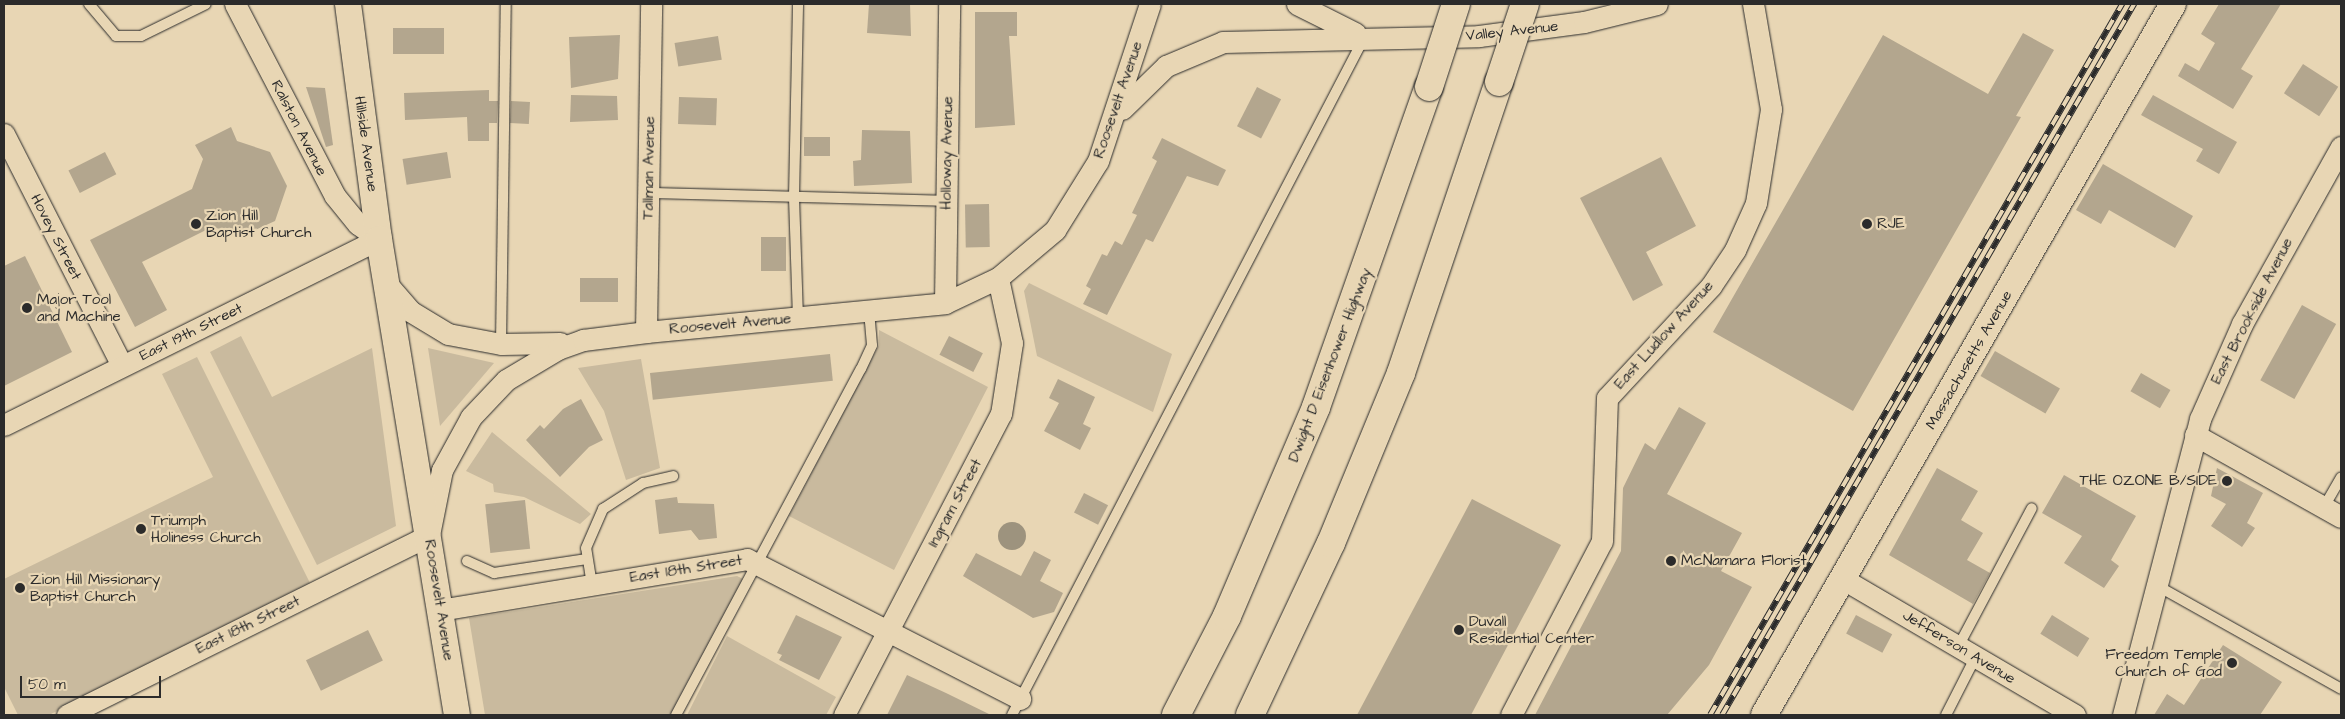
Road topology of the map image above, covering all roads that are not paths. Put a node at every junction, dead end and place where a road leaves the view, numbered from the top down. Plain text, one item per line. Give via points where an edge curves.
1 (89, 4) edge
2 (206, 4) edge
3 (235, 4) edge
4 (348, 4) edge
5 (506, 4) edge
6 (651, 4) edge
7 (798, 4) edge
8 (950, 4) edge
9 (1150, 4) edge
10 (1297, 4) edge
11 (1456, 4) edge
12 (1525, 4) edge
13 (1657, 4) edge
14 (1753, 4) edge
15 (2173, 4) edge
16 (1364, 37) junction
17 (1115, 117) junction
18 (4, 134) edge
19 (2341, 147) edge
20 (649, 193) junction
21 (794, 197) junction
22 (946, 201) junction
23 (379, 239) junction
24 (998, 278) junction
25 (386, 283) junction
26 (945, 303) junction
27 (869, 311) junction
28 (798, 318) junction
29 (646, 332) junction
30 (583, 340) junction
31 (501, 344) junction
32 (122, 366) junction
33 (4, 425) edge
34 (2195, 435) junction
35 (673, 476) dead end
36 (2341, 477) edge
37 (2032, 508) dead end
38 (2333, 512) edge
39 (429, 535) junction
40 (587, 559) junction
41 (466, 561) dead end
42 (756, 563) junction
43 (1843, 579) junction
44 (592, 585) junction
45 (2156, 585) junction
46 (440, 610) junction
47 (888, 631) junction
48 (1967, 652) junction
49 (2341, 689) edge
50 (1016, 707) edge
51 (66, 715) edge
52 (457, 715) edge
53 (676, 715) edge
54 (844, 715) edge
55 (1176, 715) edge
56 (1250, 715) edge
57 (1511, 715) edge
58 (1764, 715) edge
59 (1946, 715) edge
60 (2075, 715) edge
61 (2123, 715) edge

1 - 2 lane via 116,36 141,36
3 - 23 street, Ralston Avenue via 335,196 358,224
4 - 23 street, Hillside Avenue
5 - 31 lane
6 - 20 street, Tallman Avenue
7 - 21 lane
8 - 22 street, Holloway Avenue
9 - 17 street, Roosevelt Avenue
10 - 16 street, Valley Avenue
11 - 55 highway, Dwight D Eisenhower Highway, bridge via 1316,407 1227,616
12 - 56 highway, bridge via 1391,399 1328,550
13 - 16 street, Valley Avenue via 1584,22 1523,31
14 - 57 street, East Ludlow Avenue via 1771,110 1766,160 1756,203 1735,250 1711,286 1607,398 1602,541
15 - 43 street, Massachusetts Avenue
16 - 17 street, Valley Avenue via 1250,39 1198,49 1158,71
16 - 50 lane
17 - 24 street, Roosevelt Avenue via 1098,161 1072,208 1022,261
18 - 32 street, Hovey Street
19 - 34 street, East Brookside Avenue via 2233,342
20 - 21 lane
20 - 29 street, Tallman Avenue
21 - 22 lane
21 - 28 lane
22 - 26 street, Holloway Avenue
23 - 25 street, Hillside Avenue
23 - 32 street, East 19th Street
24 - 26 street, Roosevelt Avenue
24 - 47 street, Ingram Street via 1012,334 1007,397
25 - 31 street via 410,311 432,326 456,336
25 - 39 street, Hillside Avenue
26 - 27 street, Roosevelt Avenue
27 - 28 street, Roosevelt Avenue
27 - 42 lane via 872,346
28 - 29 street, Roosevelt Avenue
29 - 30 street, Roosevelt Avenue
30 - 31 street
30 - 39 street, Roosevelt Avenue via 528,365 471,417 442,470
32 - 33 street, East 19th Street
34 - 38 street
34 - 45 street, East Brookside Avenue
35 - 40 lane via 643,482 603,509 592,528
36 - 38 lane
37 - 48 lane
39 - 46 street, Roosevelt Avenue
39 - 51 street, East 18th Street
40 - 41 lane via 494,573
40 - 44 lane
42 - 44 street, East 18th Street via 747,559
42 - 47 street, East 18th Street
42 - 53 lane
43 - 48 street, Jefferson Avenue
43 - 58 street, Massachusetts Avenue
44 - 46 street, East 18th Street
45 - 49 lane
45 - 61 street, East Brookside Avenue
46 - 52 street, Roosevelt Avenue
47 - 50 street, East 18th Street
47 - 54 street, Ingram Street
48 - 59 lane
48 - 60 street, Jefferson Avenue

